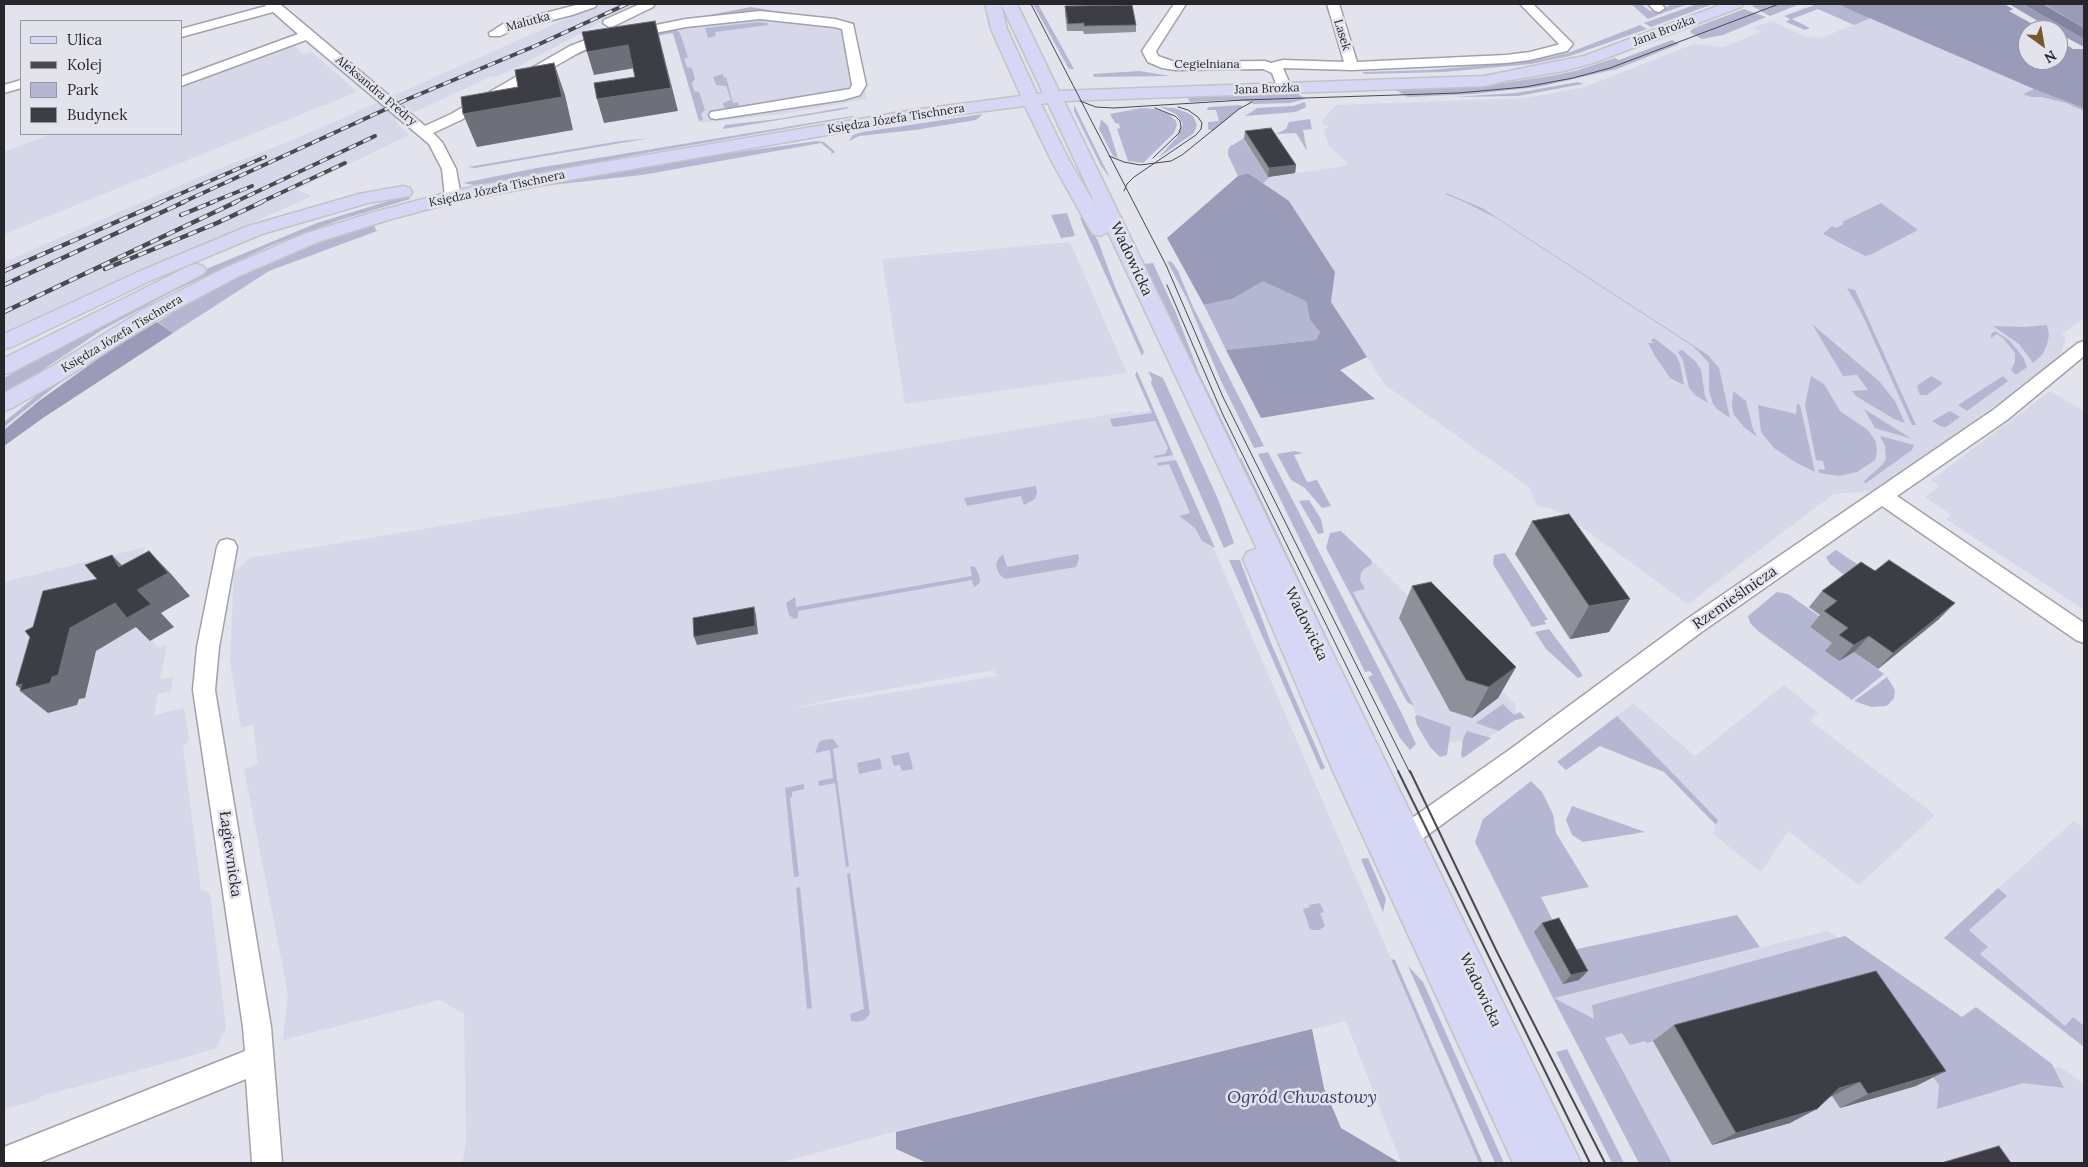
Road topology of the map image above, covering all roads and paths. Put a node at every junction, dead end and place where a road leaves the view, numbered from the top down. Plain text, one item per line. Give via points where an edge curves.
1 (239, 4) edge
2 (590, 4) edge
3 (649, 4) edge
4 (993, 4) edge
5 (1009, 4) edge
6 (1180, 4) edge
7 (1333, 4) edge
8 (1526, 4) edge
9 (1736, 4) edge
10 (274, 6) edge
11 (252, 14) junction
12 (264, 23) dead end
13 (608, 23) dead end
14 (182, 33) edge
15 (495, 33) dead end
16 (309, 34) junction
17 (1270, 66) junction
18 (1357, 72) junction
19 (1503, 76) junction
20 (182, 82) edge
21 (20, 84) edge
22 (1283, 84) junction
23 (4, 89) edge
24 (1039, 93) junction
25 (716, 115) dead end
26 (425, 131) junction
27 (452, 188) junction
28 (403, 192) junction
29 (4, 342) edge
30 (2084, 348) edge
31 (4, 367) edge
32 (59, 372) junction
33 (4, 403) edge
34 (4, 414) edge
35 (1884, 497) junction
36 (226, 547) dead end
37 (2084, 634) edge
38 (1396, 843) junction
39 (260, 1059) junction
40 (4, 1162) edge
41 (266, 1163) edge
42 (1532, 1163) edge
43 (1563, 1163) edge

1 - 11 street
2 - 15 street, Malutka
3 - 13 street
4 - 24 main road via 999,29
5 - 24 main road
6 - 17 street, Cegielniana via 1149,51 1153,59 1175,66
7 - 18 street, Lasek
8 - 18 street, Jana Brożka via 1566,44 1556,50 1506,59
9 - 19 main road, Jana Brożka via 1590,59
10 - 11 street
10 - 16 street, Aleksandra Fredry
11 - 12 street
11 - 14 street
16 - 20 street
16 - 26 street, Aleksandra Fredry
17 - 18 street, Jana Brożka via 1283,64
17 - 22 street via 1278,71
18 - 19 main road, Jana Brożka
18 - 22 main road, Jana Brożka
19 - 22 main road, Jana Brożka via 1453,83
21 - 23 street
22 - 24 main road, Jana Brożka via 1094,94
24 - 27 main road, Księdza Józefa Tischnera via 516,184
24 - 38 main road, Wadowicka via 1060,160 1127,282 1251,548 1348,771
25 - 26 street via 855,92 859,85 848,27 835,22 760,15 699,21 596,41 575,49 456,117
26 - 27 street, Aleksandra Fredry via 435,142 449,169
27 - 28 main road, Księdza Józefa Tischnera
27 - 32 main road, Księdza Józefa Tischnera via 259,260 164,306
28 - 29 main road via 366,198 255,230 153,272
28 - 31 main road, Księdza Józefa Tischnera via 323,217 244,248
30 - 35 street, Rzemieślnicza via 2000,415
32 - 33 main road, Księdza Józefa Tischnera
32 - 34 main road
35 - 37 street
35 - 38 street, Rzemieślnicza via 1695,625
36 - 39 street, Łagiewnicka via 204,690
38 - 42 main road, Wadowicka
38 - 43 main road, Wadowicka
39 - 40 street
39 - 41 street, Łagiewnicka

